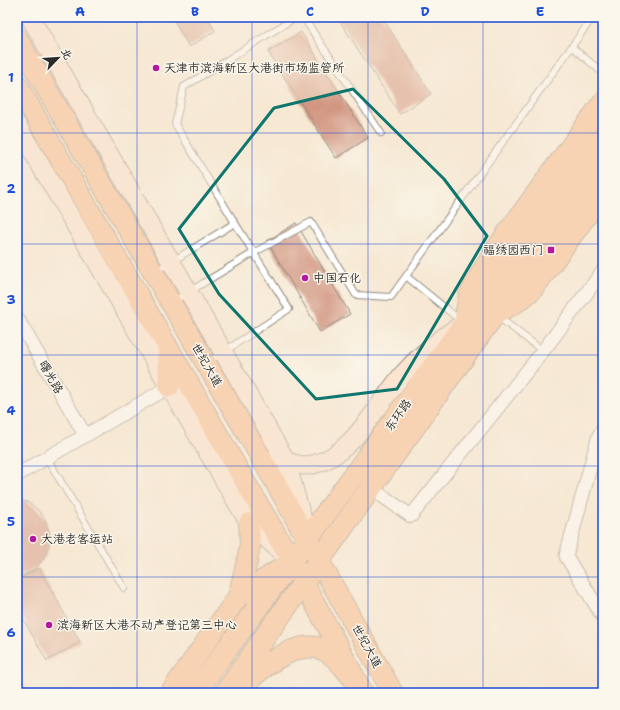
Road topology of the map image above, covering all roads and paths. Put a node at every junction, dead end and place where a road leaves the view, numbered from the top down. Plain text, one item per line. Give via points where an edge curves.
1 (30, 17) edge
2 (296, 17) edge
3 (303, 17) edge
4 (593, 17) edge
5 (17, 38) edge
6 (572, 47) junction
7 (603, 73) edge
8 (17, 84) edge
9 (603, 102) edge
10 (17, 125) edge
11 (381, 133) dead end
12 (603, 137) edge
13 (603, 168) edge
14 (603, 193) edge
15 (235, 223) junction
16 (253, 253) junction
17 (172, 262) junction
18 (603, 271) edge
19 (154, 272) junction
20 (406, 276) junction
21 (188, 292) junction
22 (171, 302) junction
23 (494, 314) junction
24 (17, 318) edge
25 (464, 324) junction
26 (168, 348) junction
27 (544, 351) junction
28 (224, 352) junction
29 (206, 363) junction
30 (169, 387) junction
31 (199, 402) junction
32 (244, 428) junction
33 (603, 430) edge
34 (85, 435) junction
35 (596, 449) junction
36 (47, 458) junction
37 (286, 461) junction
38 (603, 464) edge
39 (17, 475) edge
40 (371, 488) junction
41 (249, 523) junction
42 (308, 540) junction
43 (292, 561) junction
44 (320, 561) junction
45 (304, 584) junction
46 (124, 588) dead end
47 (238, 597) junction
48 (603, 617) edge
49 (17, 684) edge
50 (359, 686) edge
51 (22, 693) edge
52 (170, 693) edge
53 (195, 693) edge
54 (225, 693) edge
55 (234, 693) edge
56 (393, 693) edge

1 - 17 main road
2 - 15 lane via 184,87 175,124
3 - 11 lane
4 - 6 lane
5 - 19 main road, 世纪大道
6 - 7 lane
6 - 20 lane
8 - 26 main road, 世纪大道
9 - 25 main road via 503,239 480,275 468,295
10 - 30 main road
12 - 25 highway, 东环路
13 - 23 highway, 东环路
14 - 23 main road via 533,289 523,299
15 - 16 lane
15 - 17 lane
16 - 20 lane via 311,222 356,295 391,297
16 - 21 lane
16 - 28 lane via 289,309
17 - 19 lane
17 - 21 main road
18 - 27 street
19 - 22 main road, 世纪大道
20 - 25 lane
21 - 22 lane
21 - 28 main road
22 - 29 main road, 世纪大道
23 - 27 lane
23 - 40 highway, 东环路
24 - 34 street, 曙光路
25 - 37 main road via 415,360 353,440 343,449 327,459 308,466
25 - 42 highway, 东环路
26 - 30 main road
26 - 31 main road, 世纪大道
27 - 40 street via 411,516
28 - 29 lane
28 - 37 main road
29 - 32 main road, 世纪大道
30 - 31 street
30 - 34 street
30 - 41 main road
31 - 43 main road, 世纪大道
32 - 37 main road via 272,455
32 - 42 main road, 世纪大道
33 - 35 street via 599,435
34 - 36 street
35 - 38 lane
35 - 48 street via 566,556
36 - 39 street
36 - 46 lane
37 - 42 main road
40 - 44 highway, 东环路
41 - 43 main road
41 - 47 main road via 250,544
42 - 43 highway, 东环路
42 - 44 main road, 世纪大道
43 - 45 main road, 世纪大道
43 - 47 main road
43 - 53 highway, 东环路
44 - 45 highway, 东环路
44 - 56 main road, 世纪大道
45 - 50 main road, 世纪大道
45 - 54 highway, 东环路
47 - 52 main road
49 - 51 street
50 - 55 highway via 336,659 324,650 313,647 290,652 275,660 259,670

